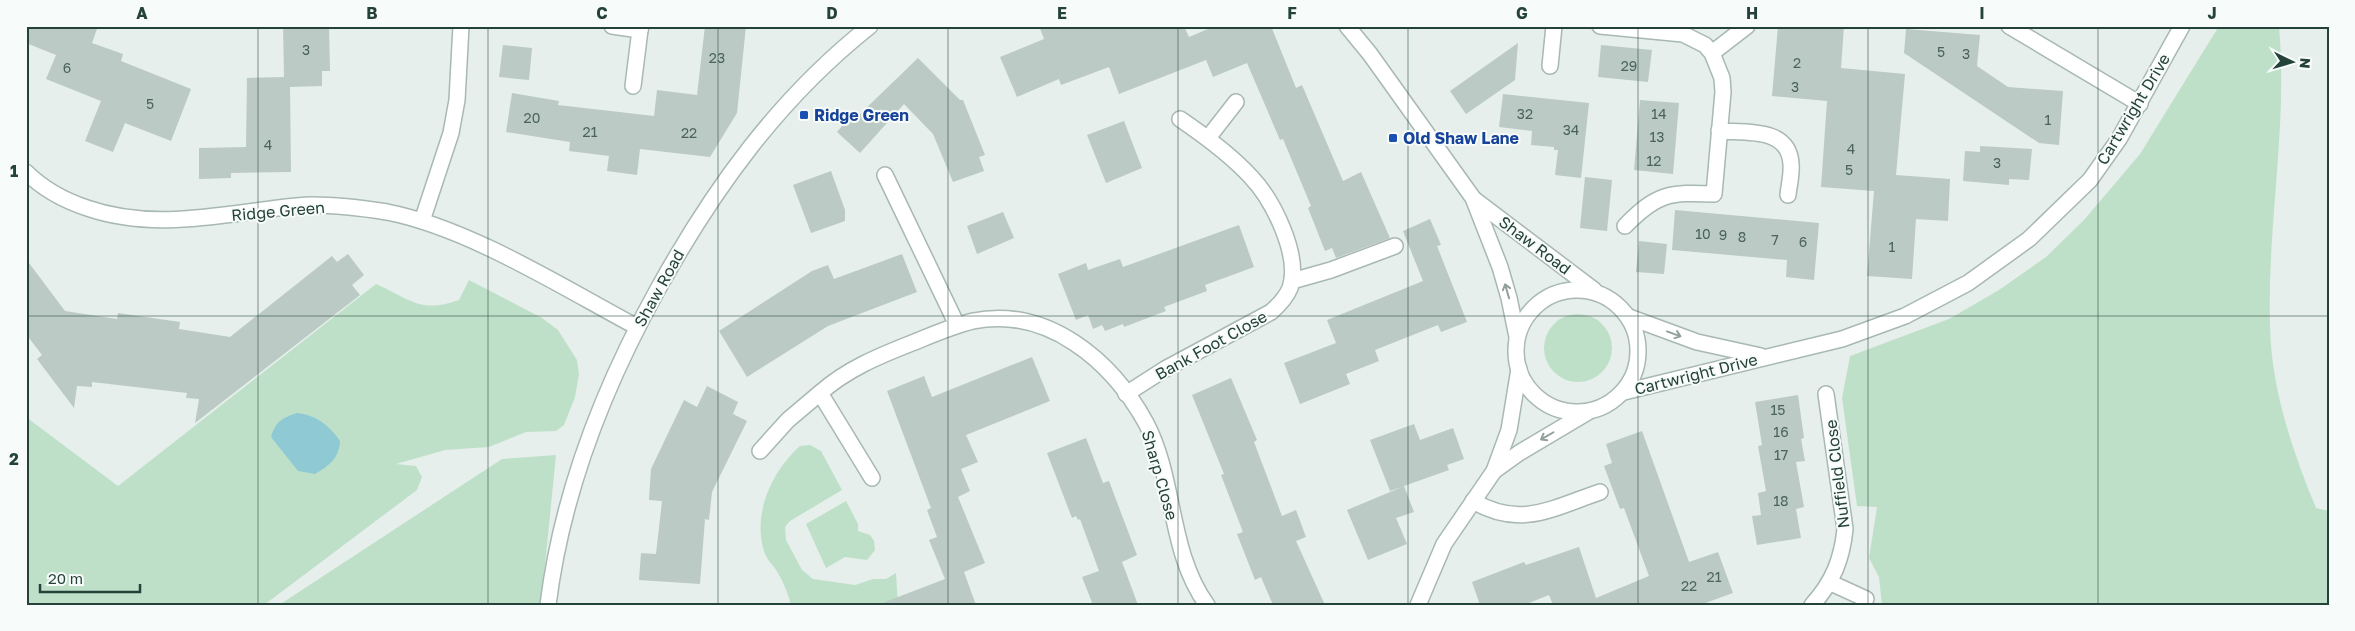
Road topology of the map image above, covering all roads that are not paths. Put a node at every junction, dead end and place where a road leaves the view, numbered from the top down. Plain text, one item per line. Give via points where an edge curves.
1 (461, 26) edge
2 (612, 26) edge
3 (870, 26) edge
4 (1347, 26) edge
5 (1554, 26) edge
6 (1600, 26) edge
7 (1747, 26) edge
8 (2009, 26) edge
9 (2182, 26) edge
10 (641, 28) edge
11 (1712, 53) junction
12 (1550, 66) dead end
13 (633, 86) dead end
14 (1236, 102) dead end
15 (2140, 104) junction
16 (1180, 118) dead end
17 (1719, 131) junction
18 (1208, 138) junction
19 (26, 172) edge
20 (885, 175) dead end
21 (1788, 195) dead end
22 (1472, 198) junction
23 (422, 222) junction
24 (1625, 226) dead end
25 (1395, 246) dead end
26 (1292, 280) junction
27 (1597, 292) junction
28 (1628, 317) junction
29 (957, 326) junction
30 (637, 327) junction
31 (1517, 338) junction
32 (1768, 357) junction
33 (1519, 369) junction
34 (1624, 392) junction
35 (820, 393) junction
36 (1126, 394) junction
37 (1826, 394) dead end
38 (1589, 412) junction
39 (760, 452) dead end
40 (1494, 470) junction
41 (872, 478) dead end
42 (1600, 492) dead end
43 (1473, 501) junction
44 (1831, 582) junction
45 (1866, 599) dead end
46 (548, 605) edge
47 (1207, 605) edge
48 (1418, 605) edge
49 (1812, 605) edge

1 - 23 street via 457,100 451,133
2 - 10 street
3 - 30 street, Shaw Road via 799,89 739,159 683,244
4 - 22 street, Shaw Road
5 - 12 street
6 - 11 street via 1683,34 1705,45
7 - 11 street
8 - 15 street
9 - 15 street, Cartwright Drive
10 - 13 street
11 - 17 street via 1722,78
14 - 18 street
15 - 32 street, Cartwright Drive via 2090,180 2057,214 1999,262 1968,283 1905,316 1816,347
16 - 18 street
17 - 21 street via 1772,134 1782,143 1792,164
17 - 24 street via 1714,194 1685,192 1664,196 1639,212
18 - 26 street via 1253,178 1272,207 1290,251
19 - 23 street, Ridge Green via 53,194 73,203 133,219 193,219 310,205 353,207
20 - 29 street
22 - 27 street, Shaw Road
31 -> 22 street, Shaw Road via 1510,298
23 - 30 street, Ridge Green via 456,234 514,262
25 - 26 street via 1331,270
26 - 36 street, Bank Foot Close via 1286,296 1271,312 1165,369
27 - 28 street via 1615,302
27 - 31 street via 1578,289 1558,292 1540,302 1528,313
28 -> 32 street, Cartwright Drive via 1697,342
28 - 34 street via 1637,335 1638,355 1634,375
29 - 35 street, Sharp Close via 866,362 834,380
29 - 36 street, Sharp Close via 974,321 1010,320 1057,332 1081,346
30 - 46 street, Shaw Road via 575,475 554,557
31 - 33 street
32 - 34 street, Cartwright Drive
33 - 38 street via 1530,390 1542,402 1556,410
33 - 40 street via 1509,430
34 - 38 street via 1608,405
35 - 39 street, Sharp Close via 788,420
35 - 41 street
36 - 47 street, Sharp Close via 1146,424 1157,450 1179,543 1189,572
37 - 44 street, Nuffield Close via 1845,529 1843,552
38 -> 40 street
40 - 43 street
42 - 43 street via 1542,512 1514,516 1491,511
43 - 48 street via 1444,544
44 - 45 street
44 - 49 street, Nuffield Close

